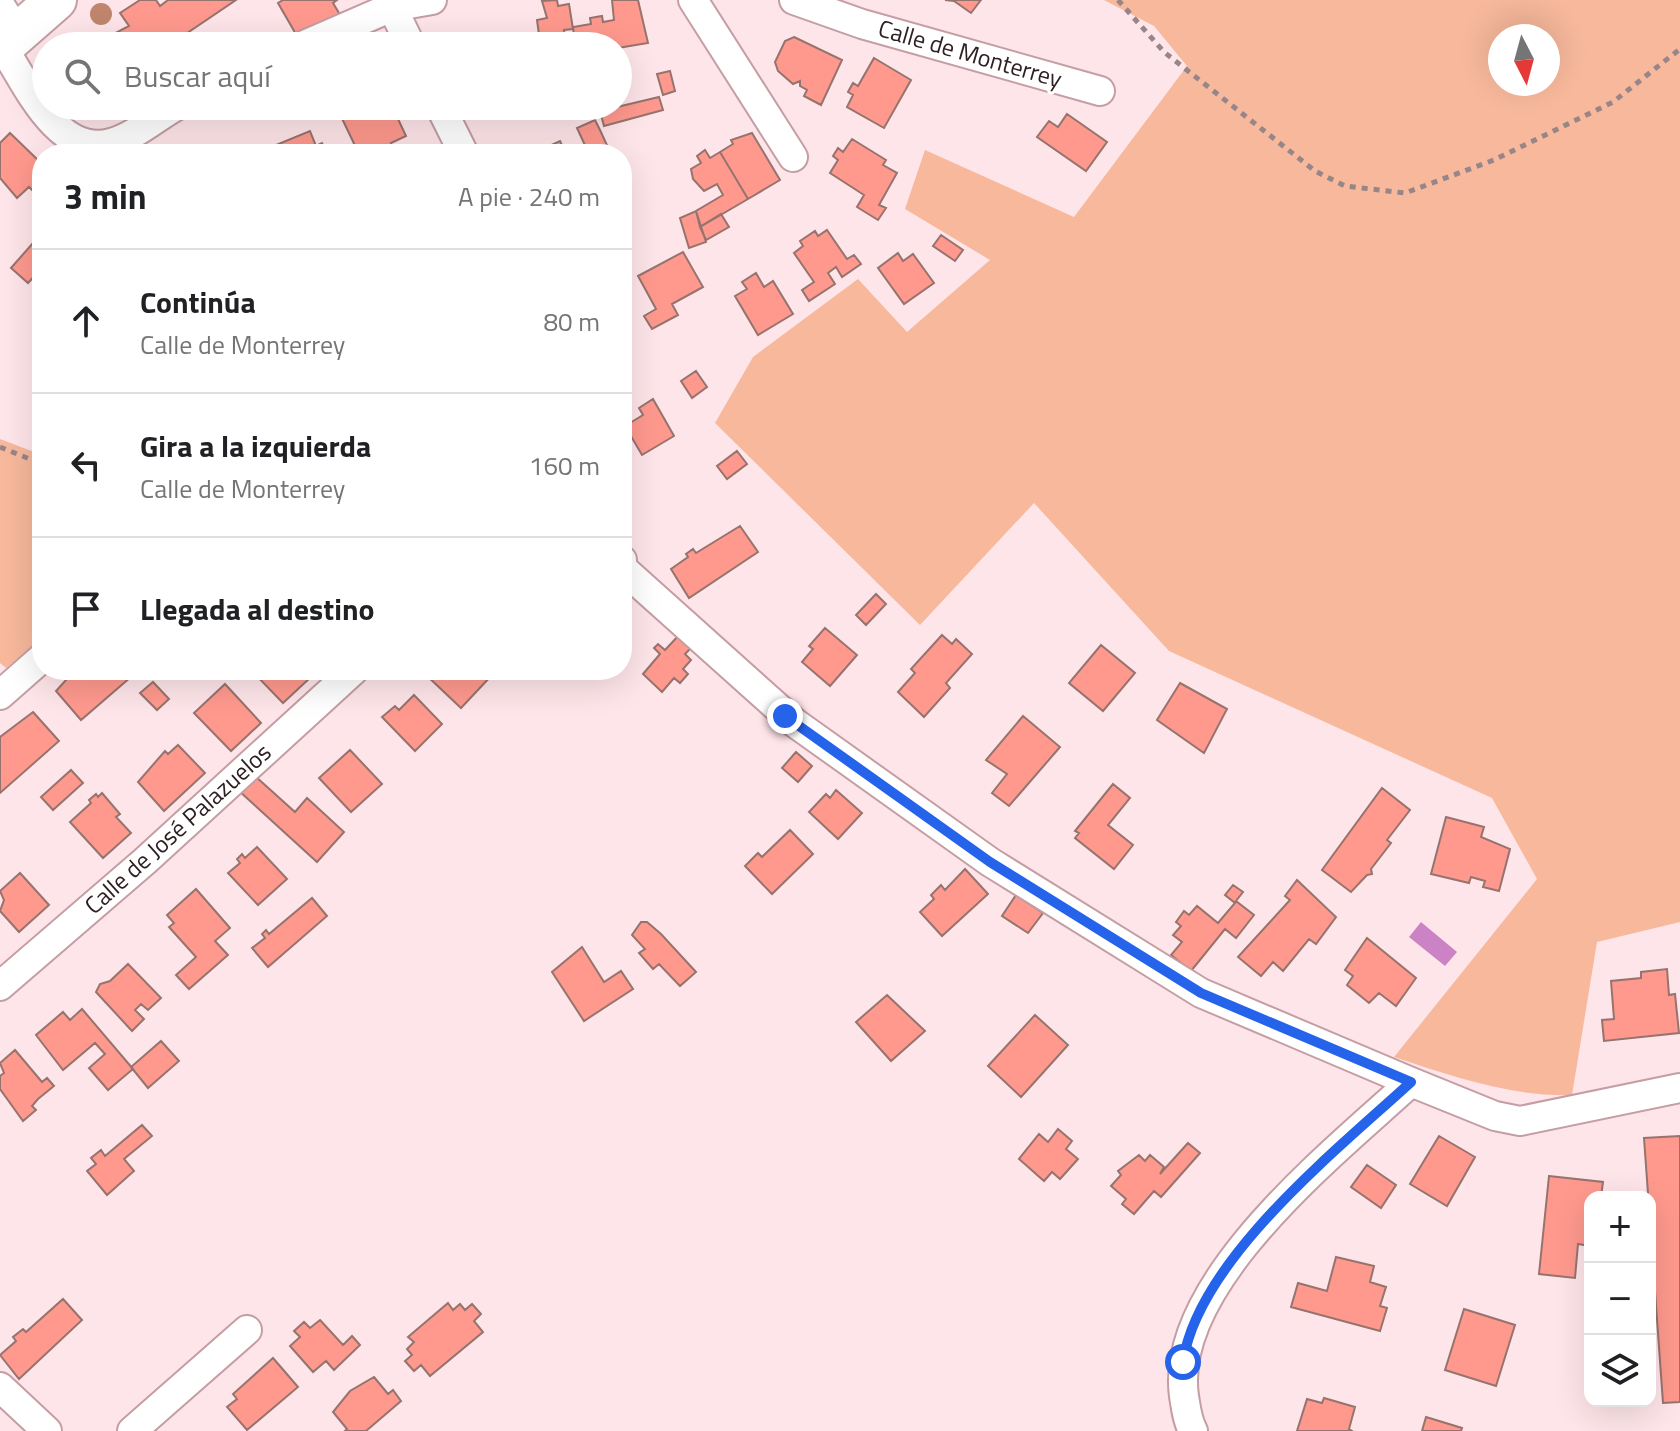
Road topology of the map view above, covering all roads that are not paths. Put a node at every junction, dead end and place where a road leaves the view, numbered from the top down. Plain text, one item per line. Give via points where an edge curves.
1 (56, 0) edge
2 (432, 0) edge
3 (693, 0) edge
4 (794, 0) edge
5 (392, 7) junction
6 (334, 32) edge
7 (404, 32) edge
8 (5, 33) edge
9 (32, 83) edge
10 (1100, 91) dead end
11 (52, 120) edge
12 (154, 120) edge
13 (447, 120) edge
14 (85, 144) edge
15 (100, 144) edge
16 (459, 144) edge
17 (793, 157) dead end
18 (632, 577) edge
19 (32, 667) edge
20 (343, 680) edge
21 (0, 695) edge
22 (0, 986) edge
23 (1411, 1082) junction
24 (1680, 1088) edge
25 (247, 1330) dead end
26 (0, 1387) edge
27 (1191, 1427) edge
28 (47, 1431) edge
29 (132, 1431) edge

1 - 8 street
2 - 5 street
3 - 17 street
4 - 10 street, Calle de Monterrey
5 - 6 street
5 - 7 street
8 - 9 street
11 - 14 street
12 - 15 street via 112,143
13 - 16 street
18 - 23 street via 785,716 990,862 1201,993
19 - 21 street
20 - 22 street, Calle de José Palazuelos
23 - 24 street via 1520,1121
23 - 27 street via 1244,1244 1212,1292 1185,1346 1184,1391
25 - 29 street
26 - 28 street

